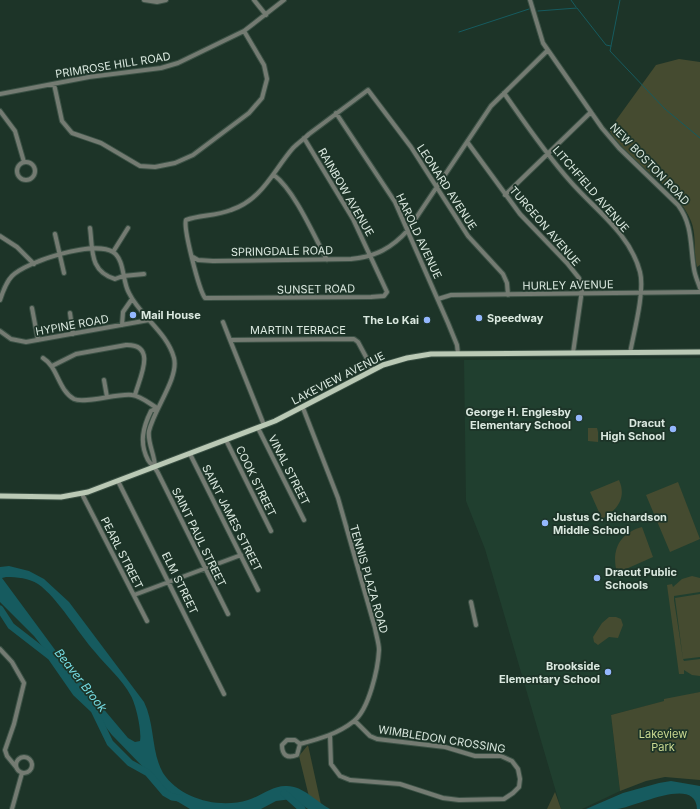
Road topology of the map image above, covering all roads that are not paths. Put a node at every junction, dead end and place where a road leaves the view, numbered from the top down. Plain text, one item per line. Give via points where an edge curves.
1 (144, 0) edge
2 (166, 0) edge
3 (254, 0) edge
4 (284, 0) edge
5 (530, 0) edge
6 (266, 15) junction
7 (244, 31) junction
8 (547, 51) junction
9 (54, 84) junction
10 (504, 93) junction
11 (0, 94) edge
12 (0, 111) edge
13 (592, 112) junction
14 (336, 113) junction
15 (304, 138) junction
16 (468, 142) junction
17 (548, 154) junction
18 (24, 162) junction
19 (274, 175) junction
20 (438, 186) junction
21 (505, 195) junction
22 (90, 228) dead end
23 (128, 228) dead end
24 (408, 230) junction
25 (55, 234) dead end
26 (0, 236) edge
27 (93, 249) junction
28 (113, 252) junction
29 (60, 255) junction
30 (371, 256) junction
31 (193, 257) junction
32 (327, 260) junction
33 (34, 264) junction
34 (64, 273) dead end
35 (144, 274) dead end
36 (123, 276) junction
37 (700, 288) edge
38 (700, 292) edge
39 (640, 293) junction
40 (581, 294) junction
41 (508, 295) junction
42 (132, 299) junction
43 (438, 299) junction
44 (0, 300) edge
45 (32, 308) dead end
46 (70, 313) dead end
47 (149, 320) junction
48 (223, 322) dead end
49 (122, 325) junction
50 (1, 334) edge
51 (73, 334) junction
52 (38, 340) junction
53 (230, 340) junction
54 (700, 352) edge
55 (573, 353) junction
56 (630, 353) junction
57 (458, 354) junction
58 (42, 358) dead end
59 (52, 366) junction
60 (373, 370) junction
61 (104, 380) dead end
62 (135, 395) junction
63 (107, 397) junction
64 (157, 408) junction
65 (303, 408) junction
66 (264, 425) junction
67 (258, 428) junction
68 (226, 440) junction
69 (190, 454) junction
70 (155, 467) junction
71 (118, 481) junction
72 (82, 494) junction
73 (0, 496) edge
74 (304, 520) dead end
75 (271, 531) dead end
76 (241, 555) junction
77 (205, 568) junction
78 (169, 582) junction
79 (258, 590) dead end
80 (134, 595) junction
81 (471, 602) dead end
82 (228, 614) dead end
83 (147, 621) dead end
84 (476, 625) dead end
85 (0, 649) edge
86 (224, 694) dead end
87 (355, 721) junction
88 (330, 735) junction
89 (300, 744) junction
90 (16, 767) junction
91 (22, 773) junction
92 (12, 809) edge

1 - 2 street
3 - 6 street
4 - 6 street, PRIMROSE HILL ROAD
5 - 8 street, NEW BOSTON ROAD via 540,38
6 - 7 street, PRIMROSE HILL ROAD
7 - 9 street, PRIMROSE HILL ROAD via 178,64
7 - 9 street via 264,65 266,85 262,98 250,113 193,155 175,163 155,167 140,166 101,143 72,133 62,121
8 - 10 street, SPRINGDALE ROAD
8 - 13 street, NEW BOSTON ROAD
9 - 11 street, PRIMROSE HILL ROAD
10 - 16 street, SPRINGDALE ROAD via 491,106
10 - 17 street, LITCHFIELD AVENUE
12 - 18 street via 15,131
13 - 17 street
13 - 37 street, NEW BOSTON ROAD via 619,148 686,215 694,271
14 - 15 street
14 - 20 street, LEONARD AVENUE via 368,90
14 - 24 street, HAROLD AVENUE via 395,202
15 - 19 street via 292,149
15 - 30 street, RAINBOW AVENUE via 336,190
16 - 20 street, SPRINGDALE ROAD
16 - 21 street, TURGEON AVENUE
17 - 21 street
17 - 39 street, LITCHFIELD AVENUE via 570,182 621,235 640,271
18 - 18 street via 31,164 34,169 33,176 27,180 20,178 17,172 19,165
19 - 31 street via 262,190 232,210 186,221 184,224
19 - 32 street via 295,201
20 - 24 street, SPRINGDALE ROAD
20 - 41 street, LEONARD AVENUE via 468,236 503,274
21 - 40 street, TURGEON AVENUE via 577,276 582,287
22 - 27 street
23 - 28 street
24 - 30 street, SPRINGDALE ROAD via 397,243
24 - 43 street, HAROLD AVENUE
25 - 29 street
26 - 33 street via 17,247
27 - 28 street
27 - 29 street
27 - 36 street via 95,264 100,272 115,279
28 - 36 street via 120,260
29 - 33 street
29 - 34 street
30 - 31 street, SUNSET ROAD via 387,292 384,296 228,299 205,298
30 - 32 street, SPRINGDALE ROAD
31 - 32 street, SPRINGDALE ROAD via 213,261
33 - 44 street via 11,277
35 - 36 street
36 - 42 street
38 - 39 street, HURLEY AVENUE
39 - 40 street, HURLEY AVENUE
39 - 56 street, LITCHFIELD AVENUE
40 - 41 street, HURLEY AVENUE
40 - 55 street, TURGEON AVENUE
41 - 43 street, HURLEY AVENUE via 451,295
42 - 47 street
42 - 49 street via 123,312
43 - 57 street, HAROLD AVENUE via 457,345
45 - 52 street
46 - 51 street
47 - 49 street, HYPINE ROAD
47 - 64 street via 170,349 175,368
48 - 53 street
49 - 51 street, HYPINE ROAD
50 - 52 street, HYPINE ROAD via 19,342
51 - 52 street, HYPINE ROAD
53 - 60 street, MARTIN TERRACE via 354,339
53 - 66 street
54 - 56 main road, LAKEVIEW AVENUE
55 - 56 main road, LAKEVIEW AVENUE
55 - 57 main road, LAKEVIEW AVENUE
57 - 60 main road, LAKEVIEW AVENUE via 415,356
58 - 59 street
59 - 62 street via 76,354 126,345 134,346 142,352 145,360
59 - 63 street via 63,388 74,398 80,400
60 - 65 main road, LAKEVIEW AVENUE
61 - 63 street
62 - 63 street
62 - 64 street
64 - 70 street via 149,433
64 - 70 street via 151,411 142,435 149,461
65 - 66 main road, LAKEVIEW AVENUE
65 - 87 street, TENNIS PLAZA ROAD via 338,498 378,642 373,681
66 - 67 main road, LAKEVIEW AVENUE
67 - 68 main road, LAKEVIEW AVENUE
67 - 74 street, VINAL STREET
68 - 69 main road, LAKEVIEW AVENUE
68 - 75 street, COOK STREET
69 - 70 main road, LAKEVIEW AVENUE
69 - 76 street, SAINT JAMES STREET
70 - 71 main road, LAKEVIEW AVENUE
70 - 77 street, SAINT PAUL STREET
71 - 72 main road, LAKEVIEW AVENUE
71 - 78 street, ELM STREET
72 - 73 main road, LAKEVIEW AVENUE via 61,497
72 - 80 street, PEARL STREET
76 - 77 street
76 - 79 street, SAINT JAMES STREET
77 - 78 street
77 - 82 street, SAINT PAUL STREET
78 - 80 street
78 - 86 street, ELM STREET
80 - 83 street, PEARL STREET
81 - 84 street
85 - 90 street via 12,662 24,683 5,750
87 - 88 street
87 - 88 street, WIMBLEDON CROSSING via 370,736 377,739 445,747 475,756 501,756 512,761 518,769 518,787 504,799 459,800 435,796 400,784 350,780 340,776 331,764
88 - 89 street
89 - 89 street via 297,755 285,756 282,752 282,745 287,740 295,740
90 - 91 street
90 - 91 street via 20,758 29,760 30,769
91 - 92 street

